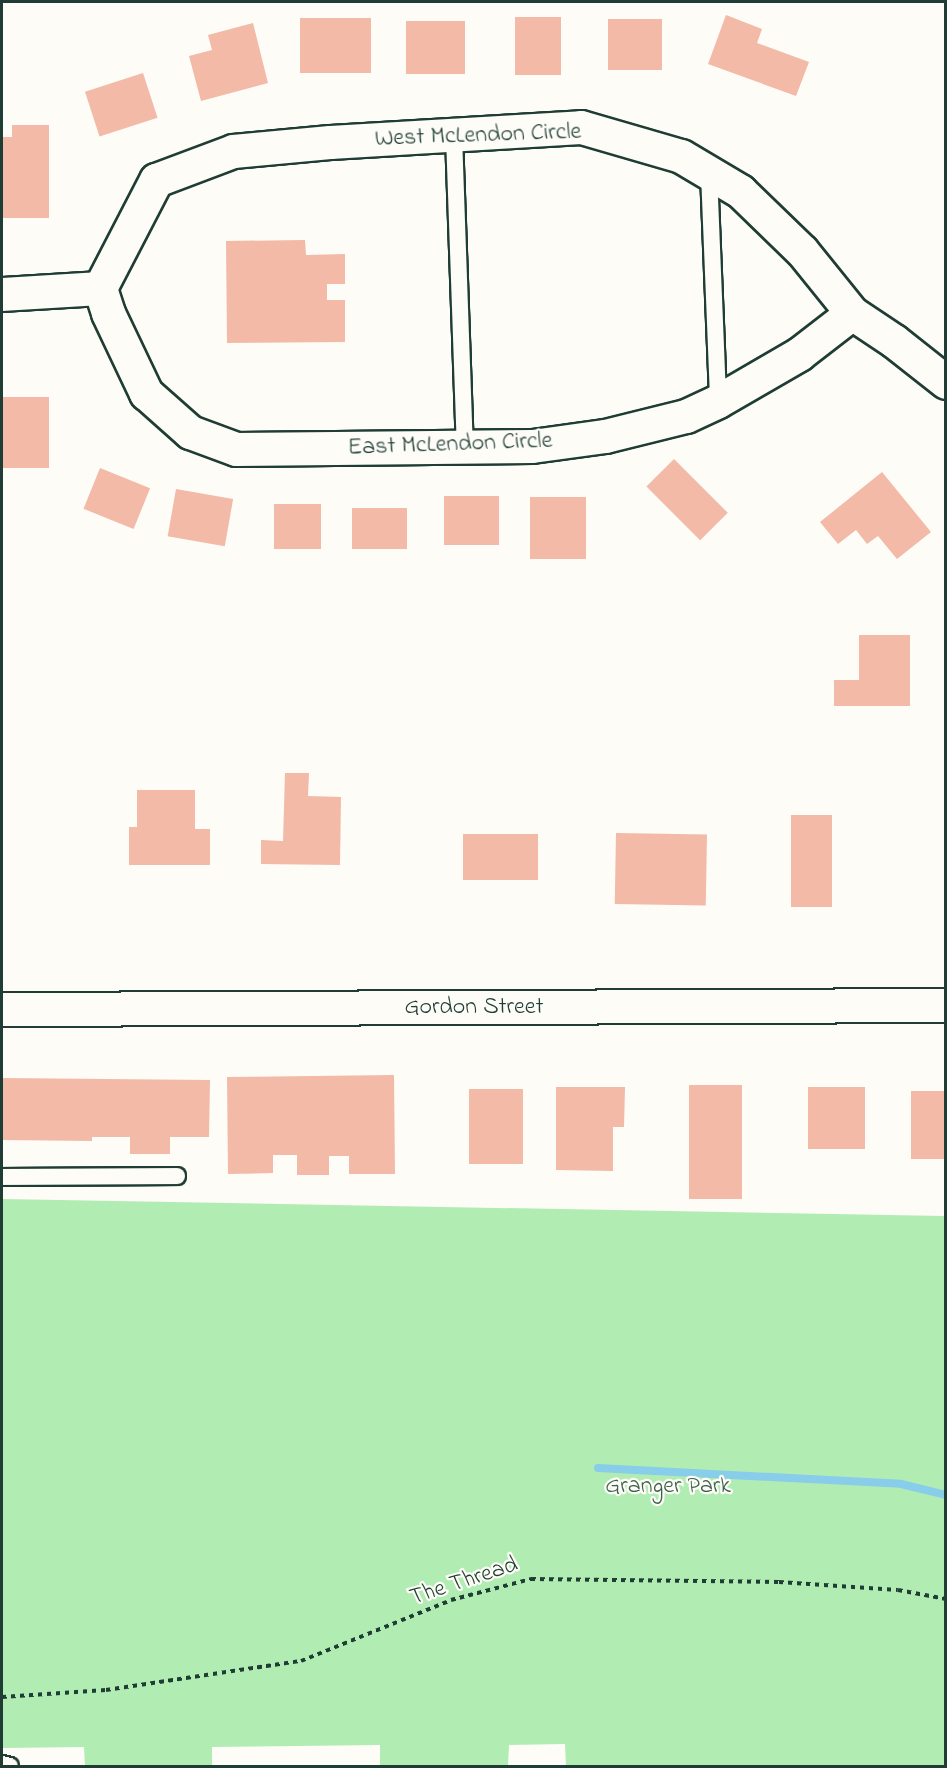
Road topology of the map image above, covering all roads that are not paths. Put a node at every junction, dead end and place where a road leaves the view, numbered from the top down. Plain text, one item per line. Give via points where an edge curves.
1 (454, 136) junction
2 (709, 173) junction
3 (100, 288) junction
4 (2, 294) edge
5 (852, 313) junction
6 (945, 382) edge
7 (718, 401) junction
8 (465, 446) junction
9 (945, 1005) edge
10 (2, 1009) edge
11 (177, 1176) dead end
12 (2, 1177) edge
13 (2, 1764) edge
14 (10, 1767) edge

1 - 2 street, West McLendon Circle via 581,128 681,156
1 - 3 street, West McLendon Circle via 233,151 156,180
1 - 8 lane
2 - 5 street, West McLendon Circle via 740,191 802,251
2 - 7 lane
3 - 4 street
3 - 8 street, East McLendon Circle via 108,314 146,393 190,432 236,449
5 - 6 street, West McLendon Circle
5 - 7 street, East McLendon Circle via 799,354
7 - 8 street, East McLendon Circle via 686,416 605,436 531,446
9 - 10 street, Gordon Street
11 - 12 lane
13 - 14 lane

